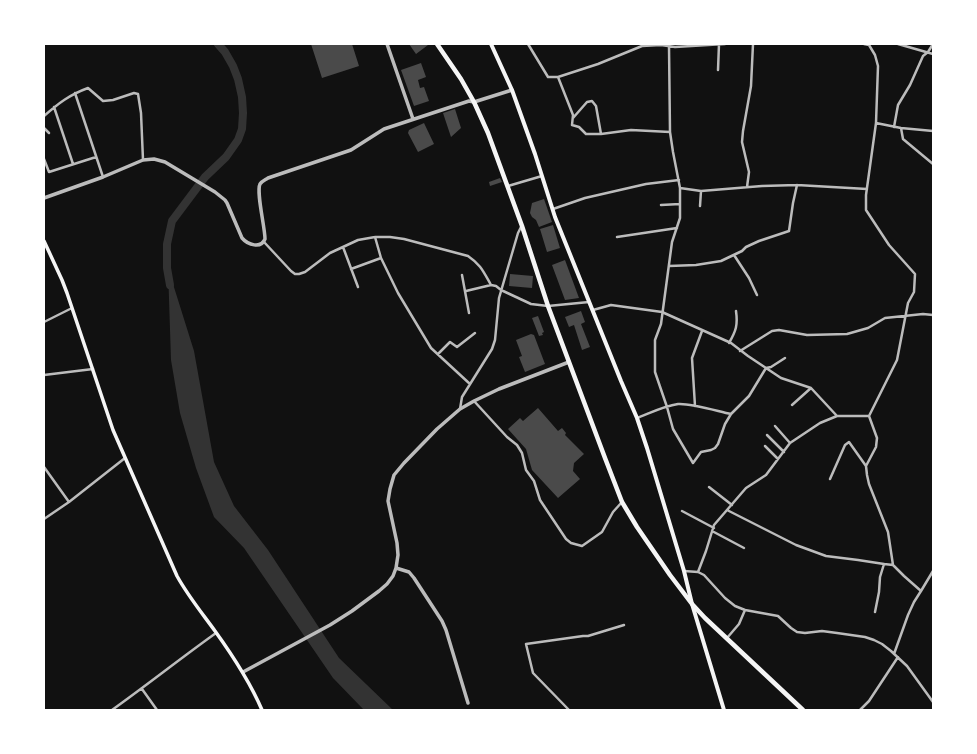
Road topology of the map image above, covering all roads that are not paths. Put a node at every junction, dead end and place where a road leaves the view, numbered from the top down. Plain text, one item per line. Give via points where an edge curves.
1 (387, 44) edge
2 (437, 44) edge
3 (491, 44) edge
4 (528, 44) edge
5 (719, 44) edge
6 (724, 44) edge
7 (753, 44) edge
8 (864, 44) edge
9 (872, 44) edge
10 (898, 44) edge
11 (933, 44) edge
12 (665, 45) edge
13 (868, 45) junction
14 (670, 46) junction
15 (928, 52) junction
16 (933, 54) edge
17 (718, 70) dead end
18 (558, 77) junction
19 (512, 90) junction
20 (75, 93) junction
21 (474, 102) junction
22 (54, 107) junction
23 (44, 116) edge
24 (573, 118) junction
25 (413, 119) junction
26 (876, 123) junction
27 (894, 126) junction
28 (44, 128) edge
29 (901, 128) junction
30 (933, 131) edge
31 (670, 132) junction
32 (49, 133) dead end
33 (601, 134) junction
34 (96, 157) junction
35 (44, 160) edge
36 (142, 160) junction
37 (73, 164) junction
38 (933, 164) edge
39 (542, 176) junction
40 (103, 177) junction
41 (679, 180) junction
42 (797, 185) junction
43 (507, 187) junction
44 (747, 187) junction
45 (680, 188) junction
46 (867, 189) junction
47 (701, 190) junction
48 (44, 198) edge
49 (661, 204) dead end
50 (680, 204) junction
51 (700, 206) dead end
52 (552, 209) junction
53 (522, 226) junction
54 (677, 228) junction
55 (375, 237) junction
56 (617, 237) dead end
57 (44, 241) edge
58 (264, 242) junction
59 (343, 247) junction
60 (734, 255) junction
61 (381, 258) junction
62 (669, 266) junction
63 (351, 269) junction
64 (462, 275) dead end
65 (491, 285) junction
66 (358, 287) dead end
67 (501, 290) junction
68 (466, 291) junction
69 (757, 295) dead end
70 (589, 302) junction
71 (548, 306) junction
72 (73, 308) junction
73 (592, 310) junction
74 (469, 312) dead end
75 (662, 312) junction
76 (736, 312) dead end
77 (933, 315) edge
78 (906, 316) junction
79 (44, 322) edge
80 (702, 331) junction
81 (475, 333) dead end
82 (729, 343) junction
83 (740, 351) junction
84 (438, 354) junction
85 (785, 358) dead end
86 (569, 362) junction
87 (766, 368) junction
88 (93, 369) junction
89 (44, 374) edge
90 (470, 384) junction
91 (811, 388) junction
92 (474, 401) junction
93 (792, 405) dead end
94 (695, 406) junction
95 (667, 407) junction
96 (460, 409) junction
97 (731, 414) junction
98 (837, 416) junction
99 (869, 416) junction
100 (636, 418) junction
101 (775, 426) dead end
102 (767, 434) dead end
103 (790, 443) junction
104 (765, 446) dead end
105 (784, 452) junction
106 (125, 458) junction
107 (778, 459) junction
108 (866, 466) junction
109 (44, 468) edge
110 (830, 479) dead end
111 (709, 487) dead end
112 (69, 502) junction
113 (622, 502) junction
114 (732, 505) junction
115 (727, 510) junction
116 (682, 511) dead end
117 (44, 519) edge
118 (714, 528) junction
119 (712, 531) junction
120 (744, 548) dead end
121 (884, 564) junction
122 (894, 565) junction
123 (396, 568) junction
124 (684, 571) junction
125 (933, 571) edge
126 (698, 572) junction
127 (922, 591) junction
128 (692, 604) junction
129 (745, 610) junction
130 (875, 612) dead end
131 (624, 625) dead end
132 (216, 633) junction
133 (726, 638) junction
134 (894, 654) junction
135 (898, 657) junction
136 (243, 672) junction
137 (142, 689) junction
138 (933, 702) edge
139 (468, 703) dead end
140 (112, 710) edge
141 (157, 710) edge
142 (262, 710) edge
143 (569, 710) edge
144 (724, 710) edge
145 (803, 710) edge
146 (860, 710) edge

1 - 25 street
2 - 21 highway
3 - 19 main road
4 - 18 street via 548,77
5 - 6 street
5 - 14 street
5 - 17 street
7 - 44 street via 752,86 742,142 749,172
8 - 13 street
9 - 13 street
10 - 15 street
11 - 15 street
12 - 14 street
12 - 18 street via 642,46
13 - 26 street via 875,55 878,66
14 - 31 street
15 - 16 street
15 - 27 street via 923,56 910,86 898,105
18 - 24 street
19 - 21 street
19 - 39 main road
20 - 22 street
20 - 34 street
20 - 36 street via 88,88 103,101 138,94 142,113
21 - 25 street via 469,101
21 - 43 highway
22 - 23 street
22 - 37 street
24 - 33 street via 572,125 579,127 586,134
24 - 33 street via 587,102 592,101 596,106
25 - 58 street via 384,129 351,150 263,181 259,185 259,193
26 - 27 street
26 - 46 street
27 - 29 street
28 - 32 street
29 - 30 street
29 - 38 street via 903,139
31 - 33 street via 631,130
31 - 41 street
34 - 37 street
34 - 40 street
35 - 37 street via 49,172
36 - 40 street
36 - 58 street via 154,159 165,162 215,192 225,200 246,243 256,245
39 - 43 street
39 - 52 main road
40 - 48 street
41 - 45 street
41 - 52 street via 646,184 585,198
42 - 44 street
42 - 46 street
42 - 60 street via 789,231 759,241
43 - 53 highway
44 - 47 street
45 - 47 street
45 - 50 street
46 - 78 street via 866,210 889,245 915,274 914,292 908,303
47 - 51 street
49 - 50 street
50 - 54 street
52 - 70 main road
53 - 67 street
53 - 71 highway
54 - 56 street
54 - 62 street via 672,242
55 - 59 street via 358,240
55 - 61 street
55 - 65 street via 404,239 468,256 481,268
57 - 72 main road
58 - 59 street via 295,274 305,272 330,253
59 - 63 street
60 - 62 street via 721,261
60 - 69 street
61 - 63 street
61 - 84 street via 430,348
62 - 75 street
63 - 66 street
64 - 68 street
65 - 67 street
65 - 68 street
67 - 71 street via 531,304
67 - 90 street via 495,340
68 - 74 street
70 - 71 street
70 - 73 main road
71 - 86 highway
72 - 79 street
72 - 88 main road
73 - 75 street via 611,305
73 - 100 main road
75 - 80 street
75 - 95 street via 655,340 655,372
76 - 82 street via 736,332
77 - 78 street
78 - 83 street via 885,318 868,328 847,334 807,335 772,331
78 - 99 street via 897,360
80 - 82 street
80 - 94 street via 692,358
81 - 84 street via 457,347 450,342
82 - 83 street
83 - 87 street
84 - 90 street
85 - 87 street
86 - 92 street
86 - 113 highway
87 - 91 street via 781,378
87 - 97 street via 749,396
88 - 89 street
88 - 106 main road
90 - 96 street via 462,397
91 - 93 street
91 - 98 street
92 - 96 street
92 - 113 street via 517,445 540,500 566,540 582,546 602,532
94 - 95 street via 678,404
94 - 97 street
95 - 97 street via 673,430 693,463 700,452 715,448 724,424
95 - 100 street
96 - 123 street via 394,474 388,501 397,543
98 - 99 street
98 - 103 street via 820,423
99 - 108 street via 877,438 876,447
100 - 124 main road
101 - 103 street
102 - 105 street
103 - 105 street
104 - 107 street
105 - 107 street
106 - 112 street
106 - 132 main road via 177,576
107 - 114 street via 766,475 746,488
108 - 110 street via 849,442 845,445
108 - 122 street via 869,484 888,532
109 - 112 street
111 - 114 street
112 - 117 street
113 - 128 highway
114 - 115 street
115 - 118 street
115 - 121 street via 796,545 826,556
116 - 118 street
118 - 119 street
119 - 120 street
119 - 126 street
121 - 122 street
121 - 130 street
122 - 127 street
123 - 136 street via 387,584 352,611
123 - 139 street via 409,572 442,621
124 - 126 street
124 - 128 main road
125 - 127 street
126 - 129 street via 704,575 725,598
127 - 134 street via 908,615
128 - 133 highway
128 - 144 main road
129 - 133 street via 738,624
129 - 134 street via 778,616 797,632 822,631 865,637 882,644
131 - 143 street via 588,636 526,644 533,673
132 - 136 main road
132 - 137 street
133 - 145 highway
134 - 135 street
135 - 138 street
135 - 146 street via 869,701
136 - 142 main road
137 - 140 street
137 - 141 street

